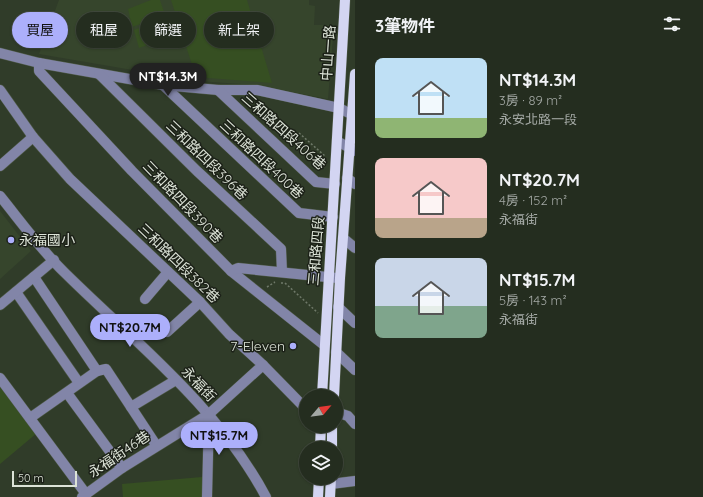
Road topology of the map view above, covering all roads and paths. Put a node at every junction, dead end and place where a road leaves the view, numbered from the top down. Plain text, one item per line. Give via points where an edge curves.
1 (346, 0) edge
2 (0, 53) edge
3 (38, 63) junction
4 (98, 73) junction
5 (355, 74) edge
6 (163, 85) junction
7 (0, 90) edge
8 (218, 90) junction
9 (348, 113) edge
10 (299, 133) dead end
11 (33, 137) junction
12 (337, 141) junction
13 (353, 150) edge
14 (325, 156) dead end
15 (0, 166) edge
16 (351, 181) edge
17 (335, 184) junction
18 (0, 196) edge
19 (333, 217) junction
20 (343, 238) junction
21 (355, 248) edge
22 (54, 260) junction
23 (231, 271) junction
24 (168, 272) junction
25 (282, 272) junction
26 (34, 277) junction
27 (328, 277) junction
28 (340, 278) junction
29 (16, 292) junction
30 (262, 296) junction
31 (145, 299) dead end
32 (200, 302) junction
33 (0, 305) edge
34 (338, 307) junction
35 (325, 319) junction
36 (355, 323) edge
37 (167, 332) dead end
38 (324, 345) junction
39 (336, 352) junction
40 (263, 365) junction
41 (355, 370) edge
42 (97, 371) junction
43 (0, 378) edge
44 (176, 380) junction
45 (80, 383) junction
46 (322, 389) edge
47 (334, 389) edge
48 (67, 393) junction
49 (299, 402) edge
50 (131, 407) junction
51 (209, 414) junction
52 (343, 414) edge
53 (30, 418) junction
54 (355, 424) edge
55 (156, 445) junction
56 (122, 468) junction
57 (343, 480) edge
58 (355, 480) edge
59 (319, 485) edge
60 (331, 485) edge
61 (84, 495) edge
62 (207, 497) edge
63 (266, 497) edge
64 (318, 497) edge
65 (330, 497) edge

1 - 9 main road, 中山一路
2 - 3 street
3 - 4 street
3 - 23 street, 三和路四段390巷 via 39,71 132,171
4 - 6 street
4 - 25 street, 三和路四段396巷 via 197,172 281,249
5 - 9 main road, 中山一路
6 - 8 street
6 - 19 street, 三和路四段400巷 via 299,213
7 - 11 street, 三和路四段382巷
8 - 9 street via 257,90
8 - 17 street, 三和路四段406巷 via 316,182
9 - 12 main road, 三和路四段
9 - 13 main road, 三和路四段
10 - 14 path
11 - 15 street
11 - 24 street, 三和路四段382巷 via 70,178
12 - 13 street
12 - 17 main road, 三和路四段
13 - 16 main road, 三和路四段
16 - 20 main road, 三和路四段
17 - 19 main road, 三和路四段
18 - 22 street, 永福街
19 - 27 main road, 三和路四段
20 - 21 street
20 - 28 main road, 三和路四段
22 - 26 street
22 - 44 street, 永福街
23 - 25 street via 238,268
23 - 30 street, 三和路四段390巷
24 - 31 street
24 - 32 street, 三和路四段382巷
25 - 27 street
26 - 29 street
26 - 42 street
27 - 28 street
27 - 35 main road, 三和路四段
28 - 34 main road, 三和路四段
29 - 33 street
29 - 45 street
30 - 35 path via 267,285 285,283
30 - 38 street, 三和路四段390巷
32 - 37 street
32 - 40 street, 三和路四段382巷 via 229,334
34 - 36 street
34 - 39 main road, 三和路四段
35 - 38 main road, 三和路四段
38 - 46 main road, 三和路四段
39 - 41 street
39 - 47 main road, 三和路四段
40 - 49 street, 三和路四段382巷
40 - 51 street, 永福街46巷
42 - 45 street
42 - 50 street via 106,369
43 - 53 street
44 - 50 street
44 - 51 street, 永福街
45 - 48 street
48 - 53 street
48 - 56 street
50 - 55 street
51 - 55 street, 永福街46巷
51 - 62 street
51 - 63 street, 永福街 via 254,475
52 - 54 street
53 - 61 street
55 - 56 street, 永福街46巷
56 - 61 street, 永福街46巷
57 - 58 street
59 - 64 main road
60 - 65 main road

